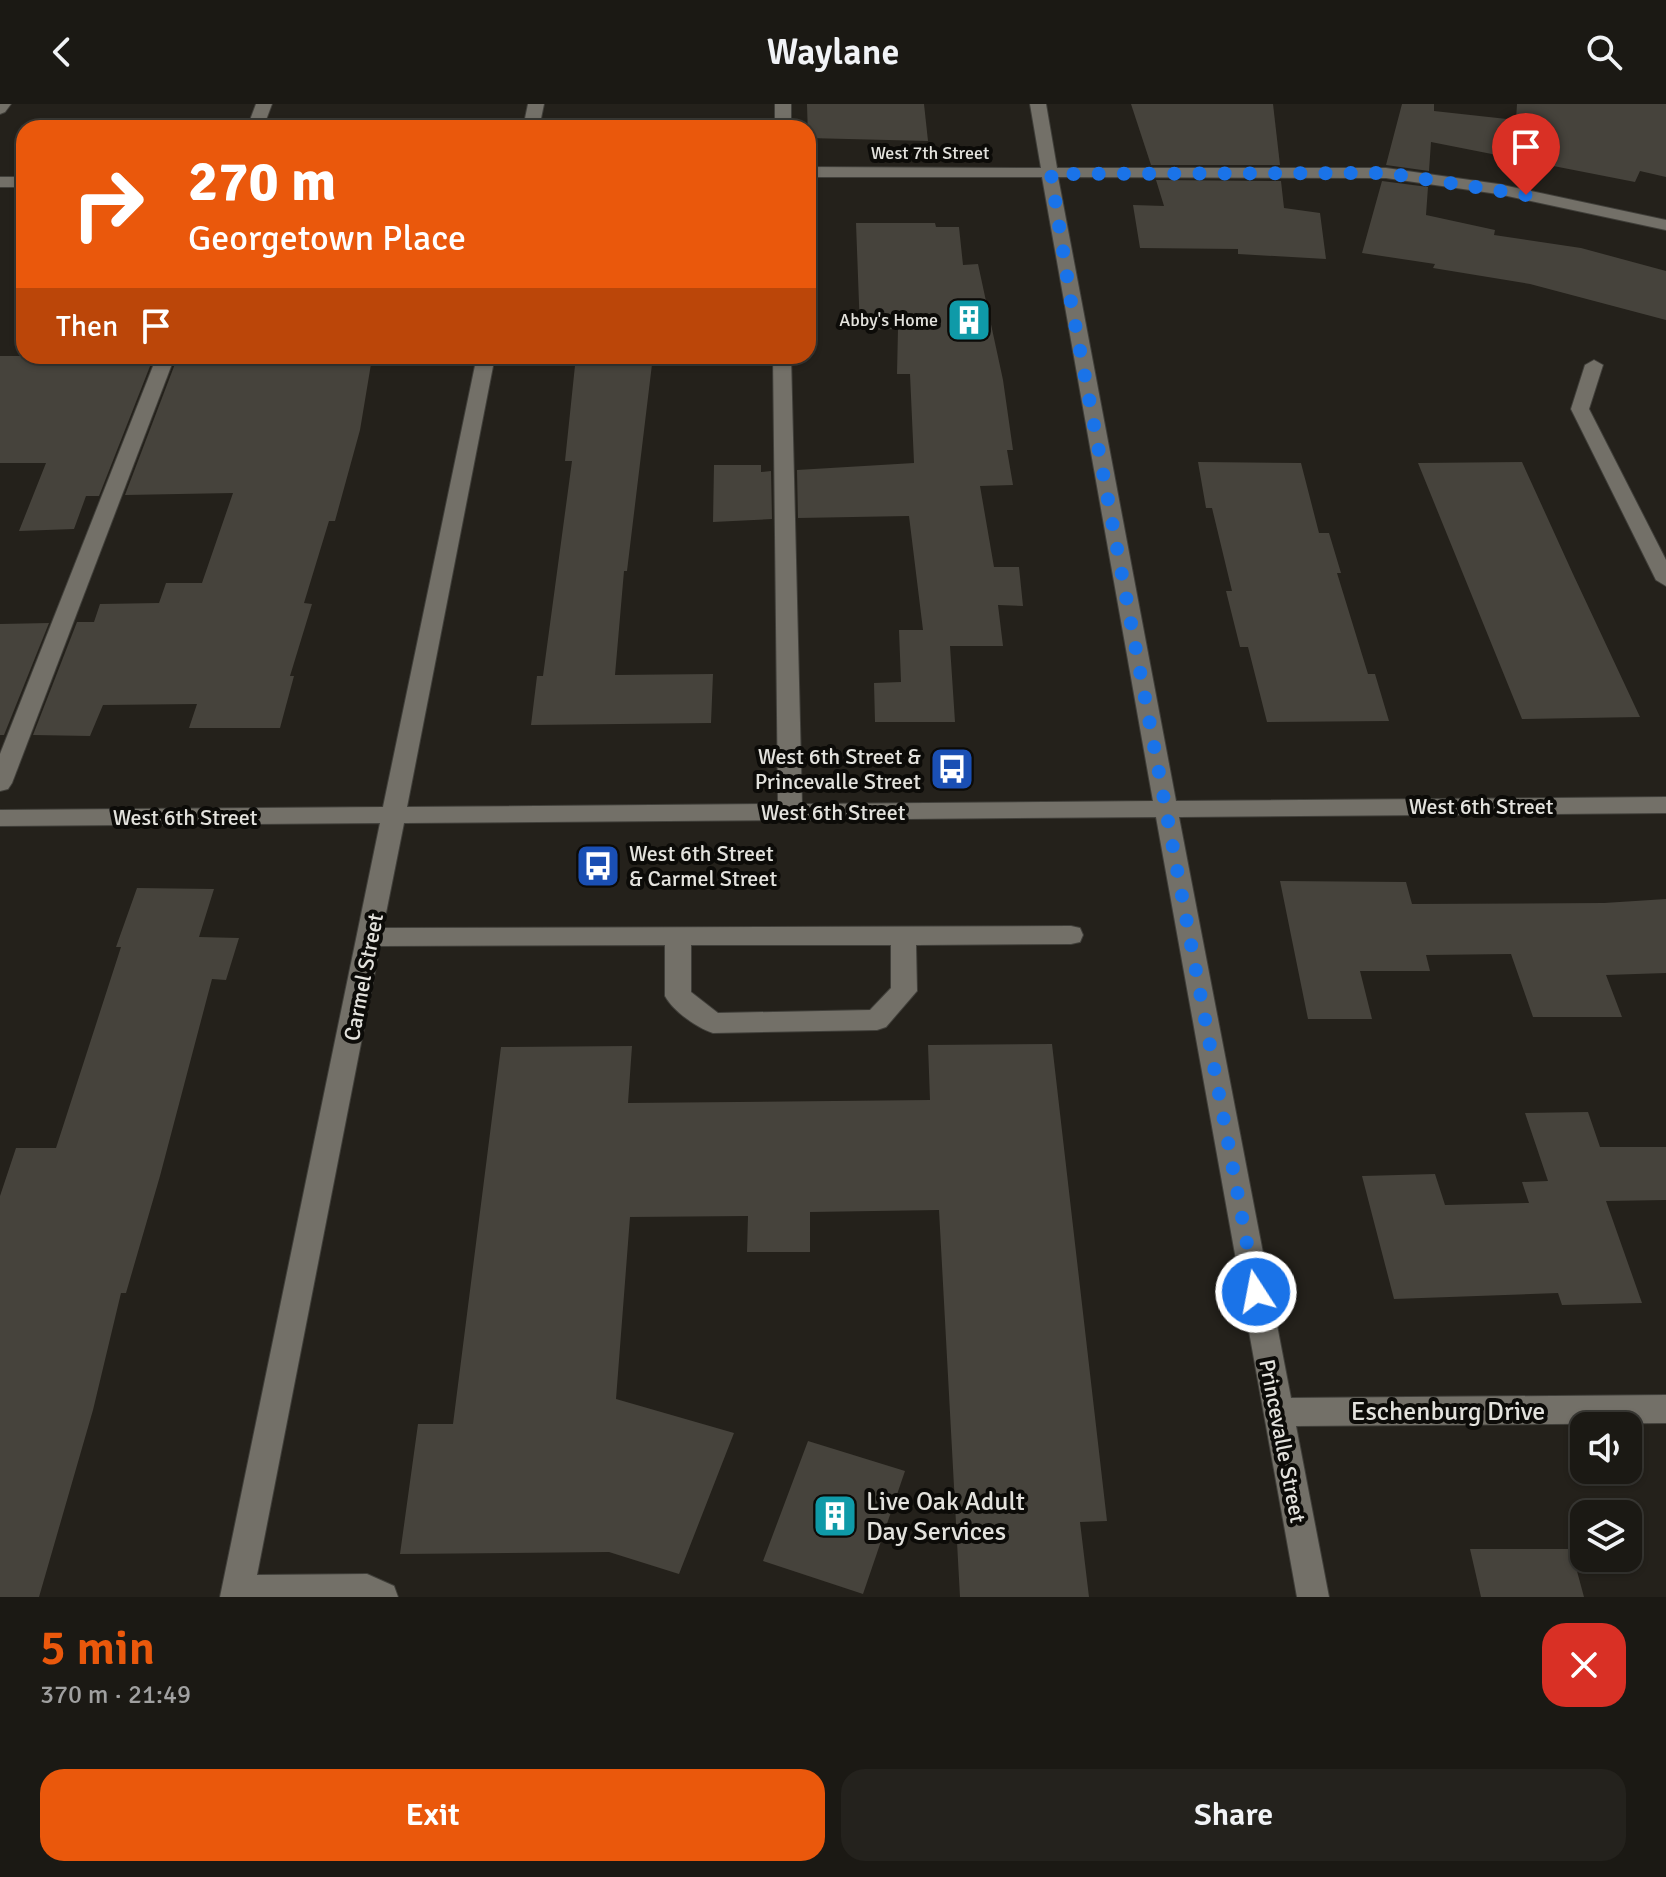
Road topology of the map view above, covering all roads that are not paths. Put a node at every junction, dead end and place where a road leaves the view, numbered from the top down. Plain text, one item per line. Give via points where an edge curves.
1 (1038, 104) edge
2 (816, 172) edge
3 (1051, 174) junction
4 (1666, 225) edge
5 (163, 364) edge
6 (484, 364) edge
7 (782, 364) edge
8 (1594, 365) dead end
9 (1666, 580) edge
10 (0, 783) edge
11 (1666, 805) edge
12 (1166, 809) junction
13 (790, 812) junction
14 (396, 815) junction
15 (0, 818) edge
16 (1071, 935) dead end
17 (903, 936) junction
18 (371, 937) junction
19 (678, 937) junction
20 (1666, 1409) edge
21 (1278, 1412) junction
22 (236, 1594) edge
23 (382, 1597) edge
24 (1313, 1597) edge

1 - 3 street, Princevalle Street
2 - 3 street, West 7th Street
3 - 4 street, West 7th Street via 1386,173 1498,189
3 - 12 street, Princevalle Street
5 - 10 street
6 - 14 street, Carmel Street
7 - 13 street
8 - 9 street via 1580,409
11 - 12 street, West 6th Street
12 - 13 street, West 6th Street
12 - 21 street, Princevalle Street
13 - 14 street, West 6th Street
14 - 15 street, West 6th Street
14 - 18 street, Carmel Street
16 - 17 street
17 - 19 street
17 - 19 street via 904,991 877,1020 713,1023 678,996
18 - 19 street
18 - 22 street, Carmel Street
20 - 21 street, Eschenburg Drive
21 - 24 street, Princevalle Street
22 - 23 street via 367,1590

